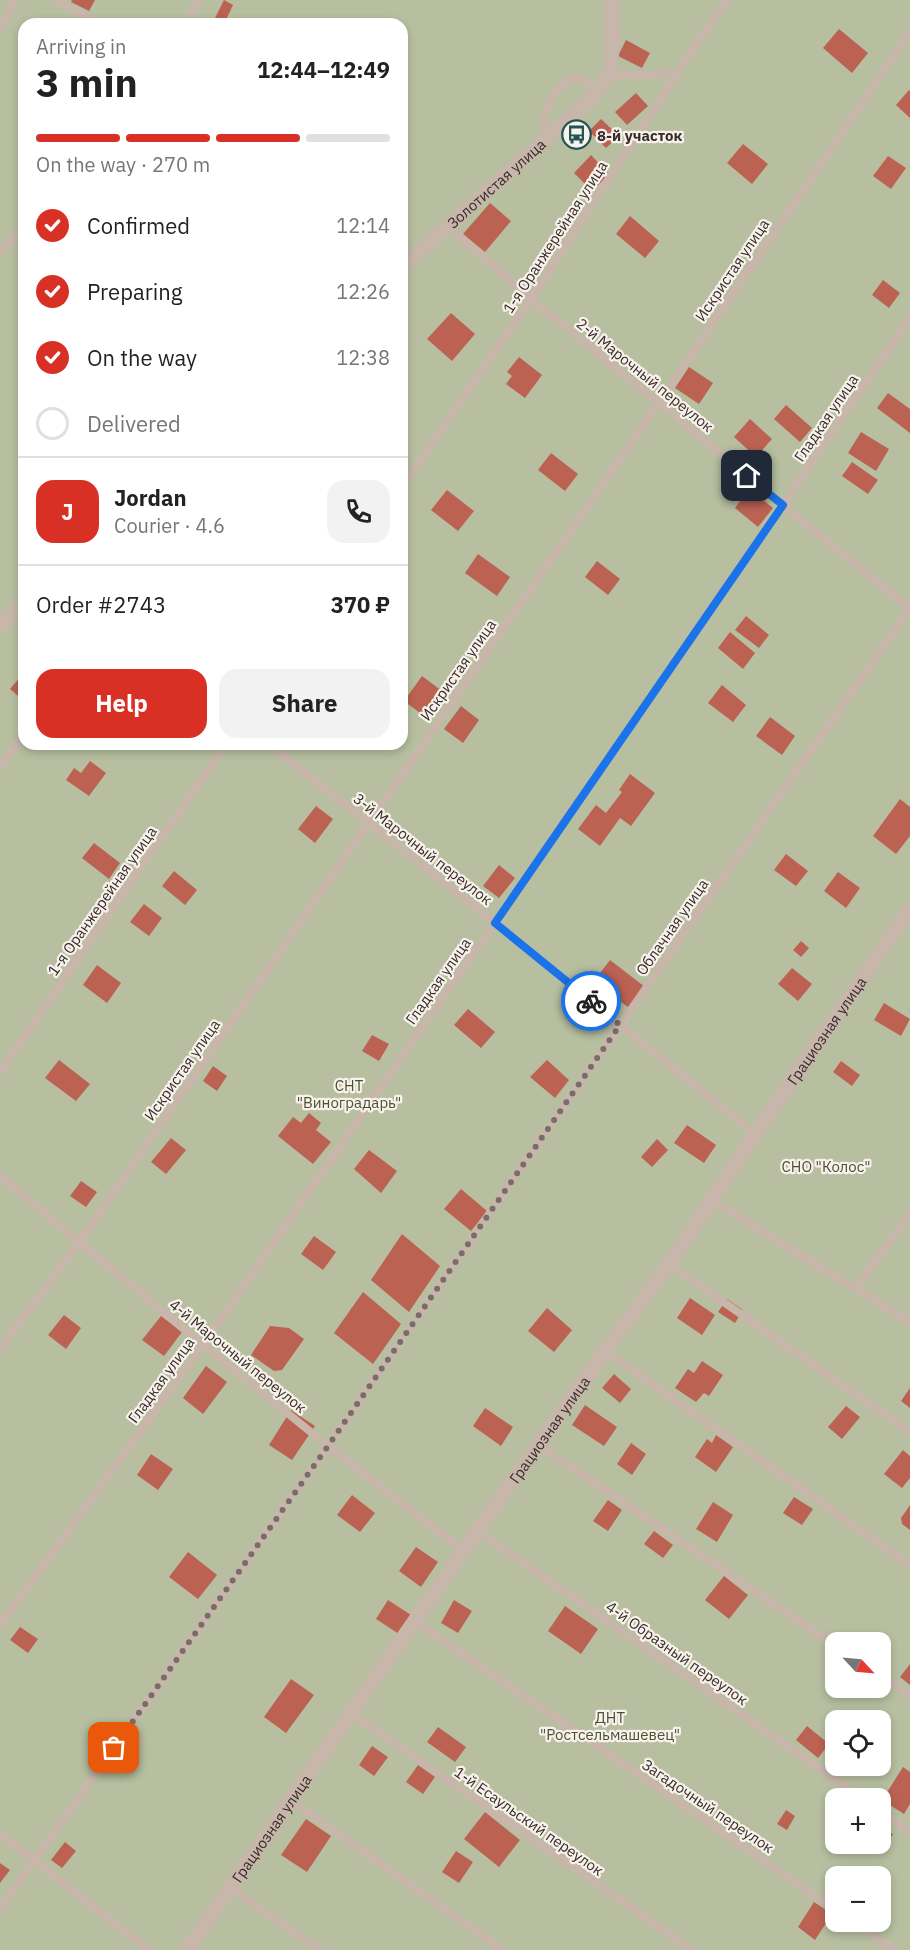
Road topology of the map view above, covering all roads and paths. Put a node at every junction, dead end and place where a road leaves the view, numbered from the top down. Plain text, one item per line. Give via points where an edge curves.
1 (15, 0) edge
2 (54, 0) edge
3 (198, 0) edge
4 (611, 0) edge
5 (728, 0) edge
6 (90, 18) edge
7 (189, 18) edge
8 (0, 28) edge
9 (910, 32) edge
10 (678, 72) junction
11 (610, 75) junction
12 (593, 98) junction
13 (546, 140) junction
14 (448, 226) junction
15 (18, 234) edge
16 (0, 251) edge
17 (408, 262) edge
18 (531, 299) junction
19 (910, 317) edge
20 (659, 403) junction
21 (408, 478) edge
22 (783, 505) junction
23 (18, 608) edge
24 (910, 609) edge
25 (0, 625) edge
26 (18, 742) edge
27 (222, 750) edge
28 (277, 750) edge
29 (0, 766) edge
30 (369, 823) junction
31 (910, 909) edge
32 (495, 923) junction
33 (620, 1025) junction
34 (0, 1072) edge
35 (756, 1134) junction
36 (0, 1176) edge
37 (711, 1200) junction
38 (910, 1213) edge
39 (80, 1241) junction
40 (669, 1264) junction
41 (856, 1288) junction
42 (910, 1322) edge
43 (202, 1345) junction
44 (0, 1349) edge
45 (605, 1351) junction
46 (910, 1432) edge
47 (538, 1445) junction
48 (328, 1446) junction
49 (477, 1531) junction
50 (464, 1551) junction
51 (910, 1565) edge
52 (416, 1622) junction
53 (0, 1625) edge
54 (825, 1639) edge
55 (891, 1683) edge
56 (910, 1696) edge
57 (351, 1713) junction
58 (848, 1788) edge
59 (290, 1800) junction
60 (891, 1819) edge
61 (910, 1832) edge
62 (0, 1834) edge
63 (34, 1861) junction
64 (230, 1888) junction
65 (825, 1902) edge
66 (0, 1909) edge
67 (867, 1932) edge
68 (149, 1950) edge
69 (187, 1950) edge
70 (320, 1950) edge
71 (503, 1950) edge
72 (692, 1950) edge
73 (894, 1950) edge

1 - 8 lane
2 - 6 lane
3 - 7 lane
4 - 11 street
5 - 10 lane, 1-я Оранжерейная улица
9 - 20 lane, Искристая улица
10 - 11 lane
10 - 18 lane, 1-я Оранжерейная улица
11 - 12 street, Золотистая улица
12 - 13 street, Золотистая улица
12 - 13 lane via 589,84 582,78 567,80 555,92 544,116
13 - 14 street, Золотистая улица
14 - 17 street, Золотистая улица
14 - 18 lane, 2-й Марочный переулок
15 - 16 lane
18 - 20 lane, 2-й Марочный переулок
18 - 21 lane, 1-я Оранжерейная улица
19 - 22 lane, Гладкая улица
20 - 22 lane, 2-й Марочный переулок
20 - 30 lane, Искристая улица
22 - 24 lane, 2-й Марочный переулок
22 - 32 lane, Гладкая улица
23 - 25 street
24 - 33 lane, Облачная улица
26 - 29 lane
27 - 34 lane, 1-я Оранжерейная улица
28 - 30 lane, 3-й Марочный переулок
30 - 32 lane, 3-й Марочный переулок
30 - 39 lane, Искристая улица
31 - 35 street, Грациозная улица
32 - 33 lane, 3-й Марочный переулок
32 - 43 lane, Гладкая улица
33 - 35 lane, 3-й Марочный переулок
33 - 48 lane, Облачная улица
35 - 37 street, Грациозная улица
36 - 39 lane, 4-й Марочный переулок
37 - 40 street, Грациозная улица
37 - 41 lane
38 - 41 lane
39 - 43 lane, 4-й Марочный переулок
39 - 44 lane, Искристая улица
40 - 45 street, Грациозная улица
40 - 46 lane
41 - 42 lane
43 - 48 lane, 4-й Марочный переулок
43 - 53 lane, Гладкая улица
45 - 47 street, Грациозная улица
45 - 51 lane
47 - 49 street, Грациозная улица
47 - 54 lane
48 - 50 lane, 4-й Марочный переулок
48 - 63 lane, Облачная улица
49 - 50 street, Грациозная улица
49 - 58 lane, 4-й Образный переулок
50 - 52 street, Грациозная улица
52 - 57 street, Грациозная улица
52 - 65 lane, Загадочный переулок
55 - 56 lane
57 - 59 street, Грациозная улица
57 - 72 lane, 1-й Есаульский переулок
59 - 64 street, Грациозная улица
59 - 71 lane
60 - 61 lane
62 - 63 lane
63 - 66 lane, Облачная улица
63 - 68 lane
64 - 69 street, Грациозная улица
64 - 70 lane
67 - 73 lane

